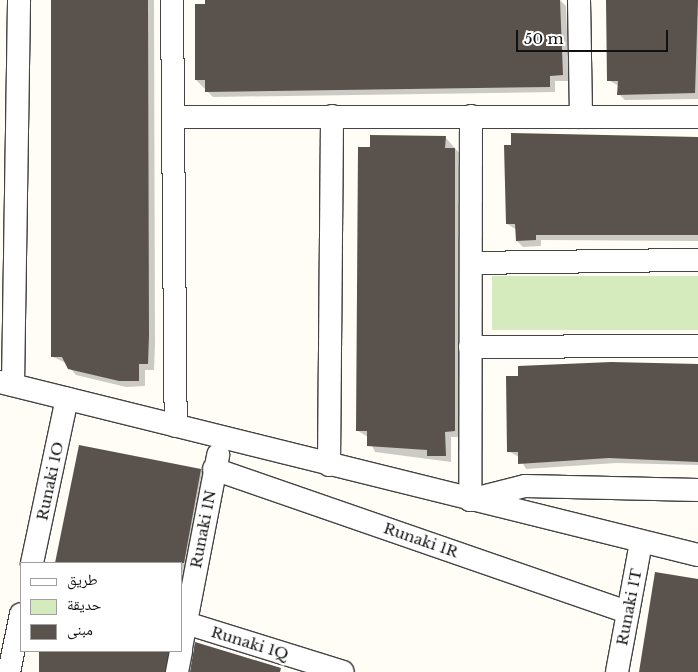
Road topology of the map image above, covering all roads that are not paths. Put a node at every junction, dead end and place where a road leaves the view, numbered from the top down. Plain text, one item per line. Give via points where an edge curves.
1 (19, 0) edge
2 (172, 0) edge
3 (579, 0) edge
4 (332, 116) junction
5 (471, 116) junction
6 (173, 117) junction
7 (581, 117) junction
8 (698, 117) edge
9 (698, 260) edge
10 (470, 264) junction
11 (698, 346) edge
12 (470, 347) junction
13 (6, 383) edge
14 (67, 399) junction
15 (176, 426) junction
16 (222, 438) junction
17 (329, 464) junction
18 (214, 469) junction
19 (698, 490) edge
20 (470, 500) junction
21 (641, 543) junction
22 (698, 555) edge
23 (32, 562) edge
24 (628, 612) junction
25 (20, 616) edge
26 (186, 623) junction
27 (182, 644) edge
28 (7, 647) edge
29 (180, 652) edge
30 (336, 671) edge
31 (9, 672) edge
32 (177, 672) edge
33 (617, 672) edge

1 - 13 street
2 - 6 street
3 - 7 street
4 - 5 street
4 - 6 street
4 - 17 street
5 - 7 street
5 - 10 street
6 - 15 street
7 - 8 street
9 - 10 street
10 - 12 street
11 - 12 street
12 - 20 street
13 - 14 street
14 - 15 street
14 - 23 street, Runaki 1O
15 - 16 street
16 - 17 street
16 - 18 street, Runaki 1N
17 - 20 street
18 - 24 street, Runaki 1R
18 - 26 street, Runaki 1N
19 - 20 street via 525,486
20 - 21 street
21 - 22 street
21 - 24 street, Runaki 1T
24 - 33 street, Runaki 1T
25 - 28 street
26 - 27 street, Runaki 1N
26 - 30 street, Runaki 1Q
28 - 31 street
29 - 32 street, Runaki 1N

